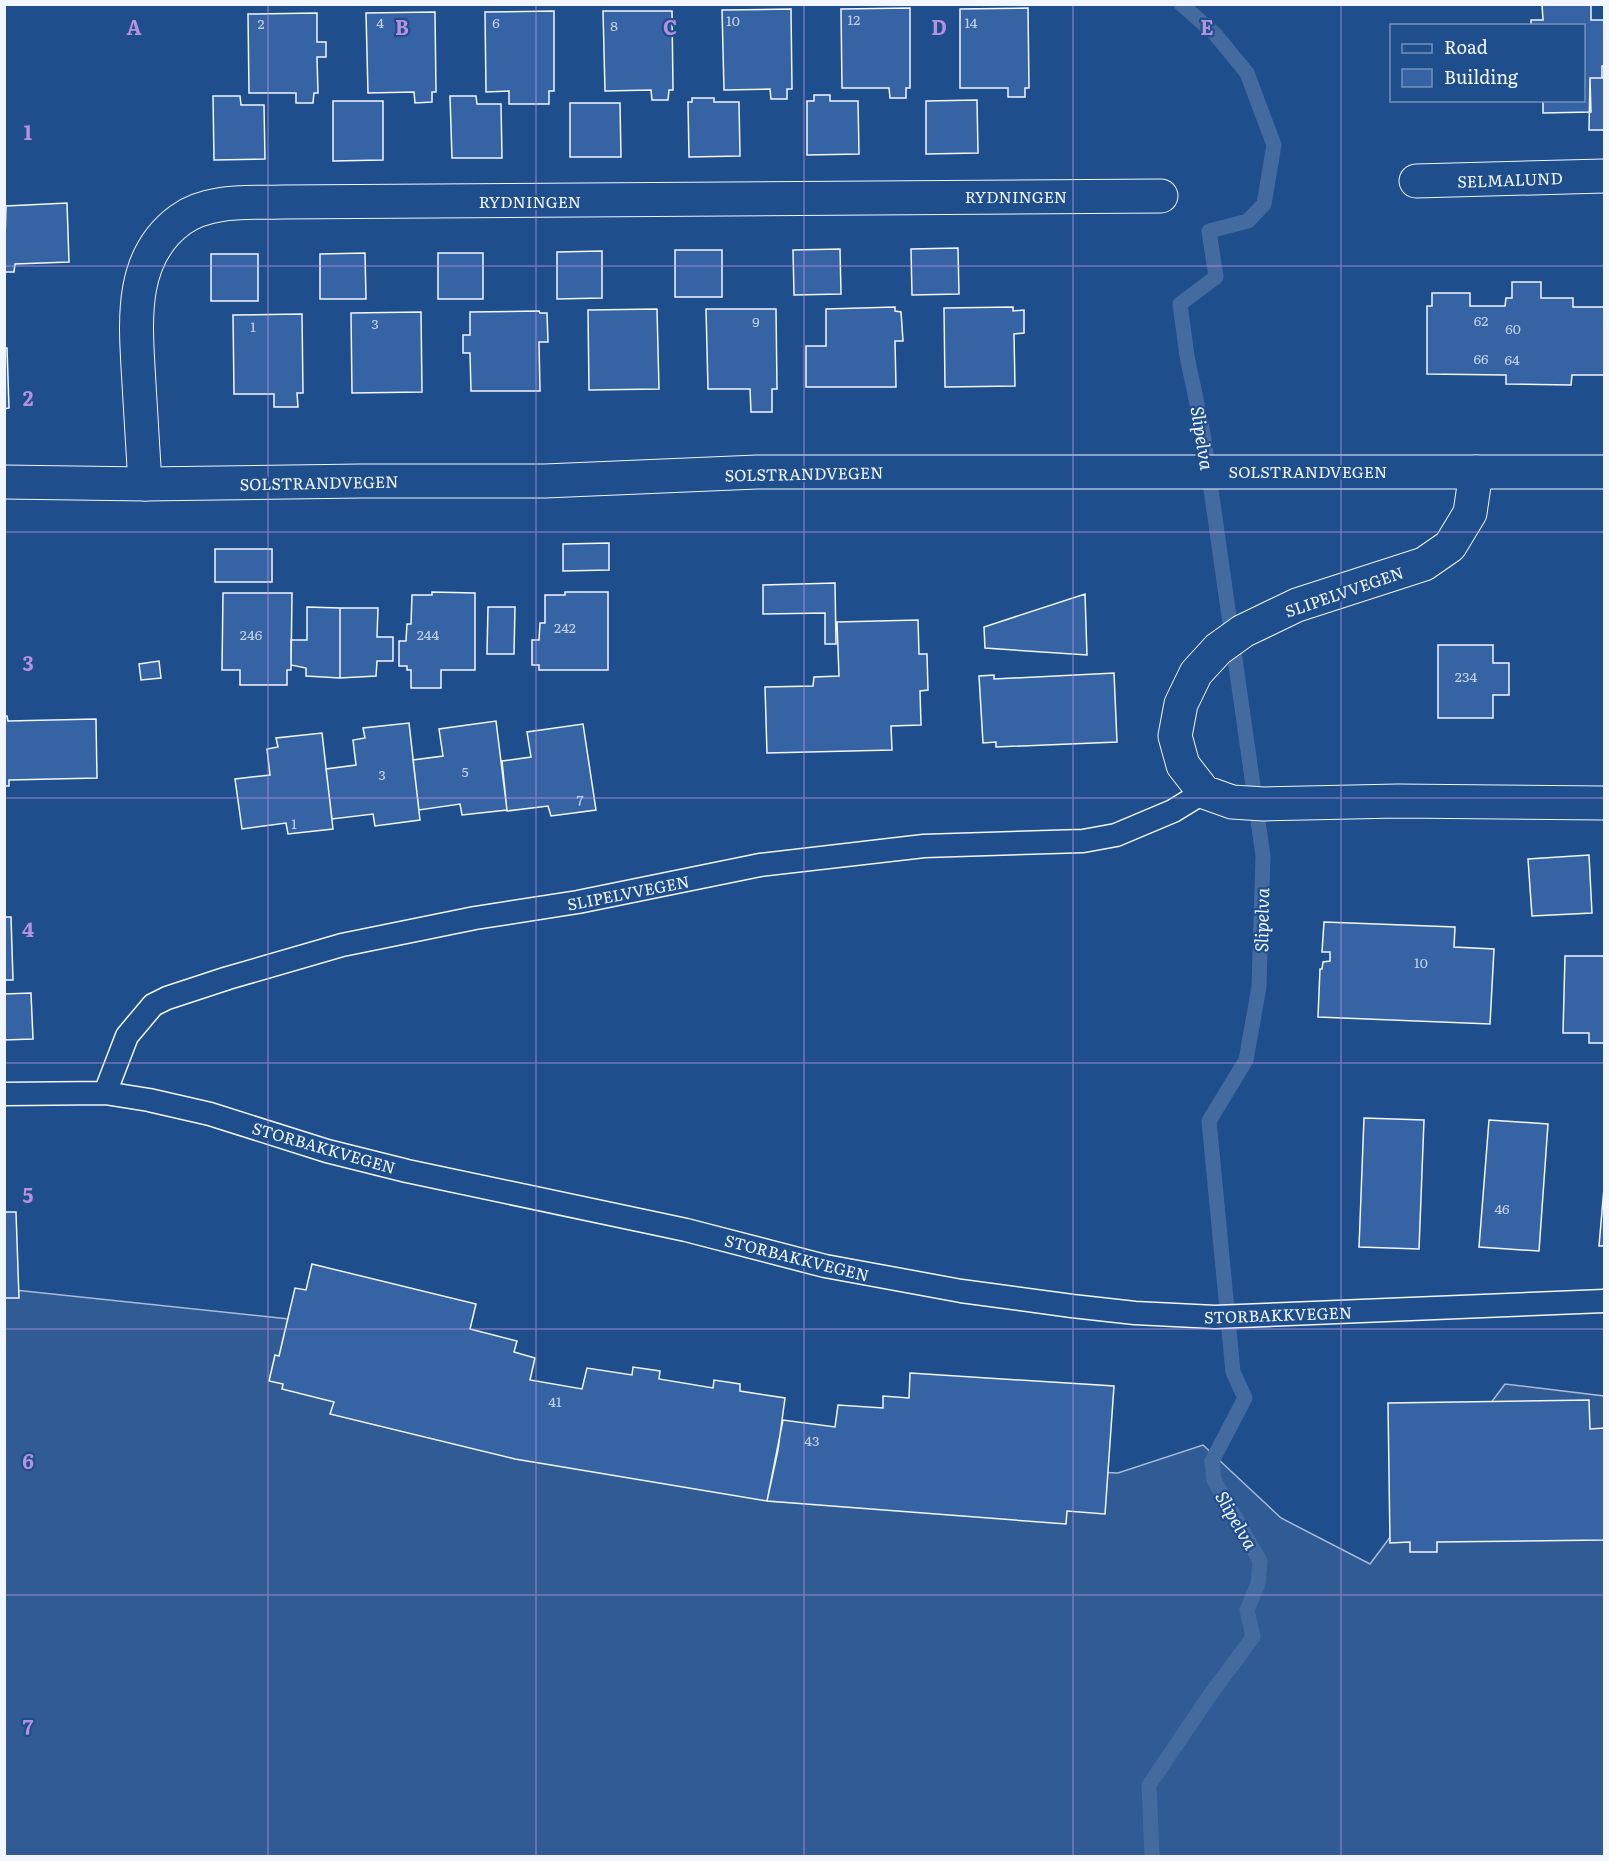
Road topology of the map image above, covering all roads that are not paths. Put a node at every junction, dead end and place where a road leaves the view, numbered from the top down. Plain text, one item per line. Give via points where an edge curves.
1 (1605, 176) edge
2 (1416, 181) dead end
3 (1161, 196) dead end
4 (1476, 472) junction
5 (1605, 472) edge
6 (4, 482) edge
7 (145, 484) junction
8 (1204, 792) junction
9 (1605, 803) edge
10 (105, 1093) junction
11 (4, 1094) edge
12 (1605, 1301) edge

1 - 2 street, SELMALUND
3 - 7 street, RYDNINGEN via 282,201 200,210 181,219 156,245 143,270 137,299
4 - 5 street, SOLSTRANDVEGEN
4 - 7 street, SOLSTRANDVEGEN via 756,472 545,481
4 - 8 street, SLIPELVVEGEN via 1470,513 1450,546 1424,564 1328,593 1270,617 1218,649 1196,673 1181,704 1175,736 1183,765
6 - 7 street, SOLSTRANDVEGEN
8 - 9 street via 1232,802 1264,804
8 - 10 lane, SLIPELVVEGEN via 1164,816 1116,835 1083,841 924,846 760,865 342,945 228,978 153,1005 127,1036
10 - 11 lane, STORBAKKVEGEN
10 - 12 lane, STORBAKKVEGEN via 210,1114 327,1151 407,1171 686,1230 825,1266 961,1291 1135,1313 1203,1317

